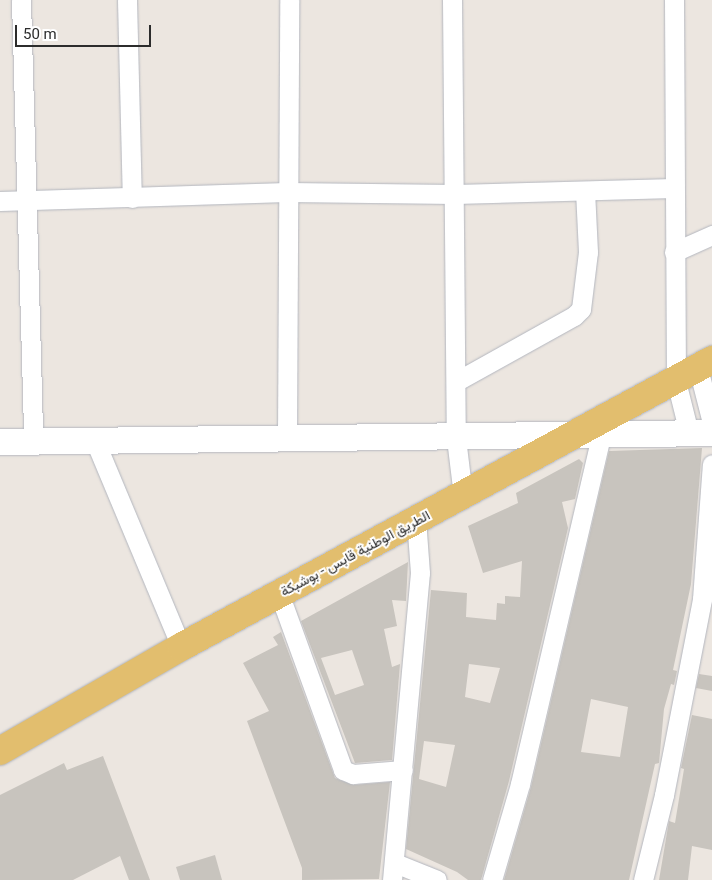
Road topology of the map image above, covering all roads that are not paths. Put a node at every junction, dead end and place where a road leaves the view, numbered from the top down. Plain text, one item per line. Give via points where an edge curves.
1 (21, 0) edge
2 (126, 0) edge
3 (289, 0) edge
4 (452, 0) edge
5 (674, 0) edge
6 (674, 188) junction
7 (585, 191) junction
8 (288, 192) junction
9 (456, 194) junction
10 (132, 198) junction
11 (26, 200) junction
12 (0, 201) edge
13 (712, 235) edge
14 (674, 252) junction
15 (695, 370) edge
16 (457, 381) junction
17 (704, 430) edge
18 (570, 435) junction
19 (601, 435) junction
20 (456, 438) junction
21 (288, 439) junction
22 (33, 441) junction
23 (95, 441) junction
24 (0, 442) edge
25 (712, 464) edge
26 (464, 496) junction
27 (416, 519) junction
28 (280, 593) junction
29 (181, 647) junction
30 (0, 751) edge
31 (403, 770) junction
32 (394, 872) edge
33 (428, 879) edge
34 (492, 880) edge
35 (643, 880) edge

1 - 11 street
2 - 10 street
3 - 8 street
4 - 9 street
5 - 6 street
6 - 7 street
6 - 14 street
7 - 9 street
7 - 16 street via 588,252 581,309 574,316
8 - 9 street
8 - 10 street
8 - 21 street
9 - 16 street
10 - 11 street
11 - 12 street
11 - 22 street
13 - 14 street
14 - 15 street
15 - 17 street
15 - 17 street
15 - 18 main road, الطريق الوطنية قابس - بوشبكة
16 - 20 street
17 - 19 street
18 - 19 street
18 - 20 street
18 - 26 main road, الطريق الوطنية قابس - بوشبكة
19 - 34 street via 520,784
20 - 21 street
20 - 26 street
21 - 23 street
22 - 23 street
22 - 24 street
23 - 29 street
25 - 35 street via 702,599 664,795
26 - 27 main road, الطريق الوطنية قابس - بوشبكة
27 - 28 main road, الطريق الوطنية قابس - بوشبكة
27 - 31 street via 420,573
28 - 29 main road, الطريق الوطنية قابس - بوشبكة
28 - 31 street via 343,770 353,774
29 - 30 main road, الطريق الوطنية قابس - بوشبكة
31 - 32 street
32 - 33 street

